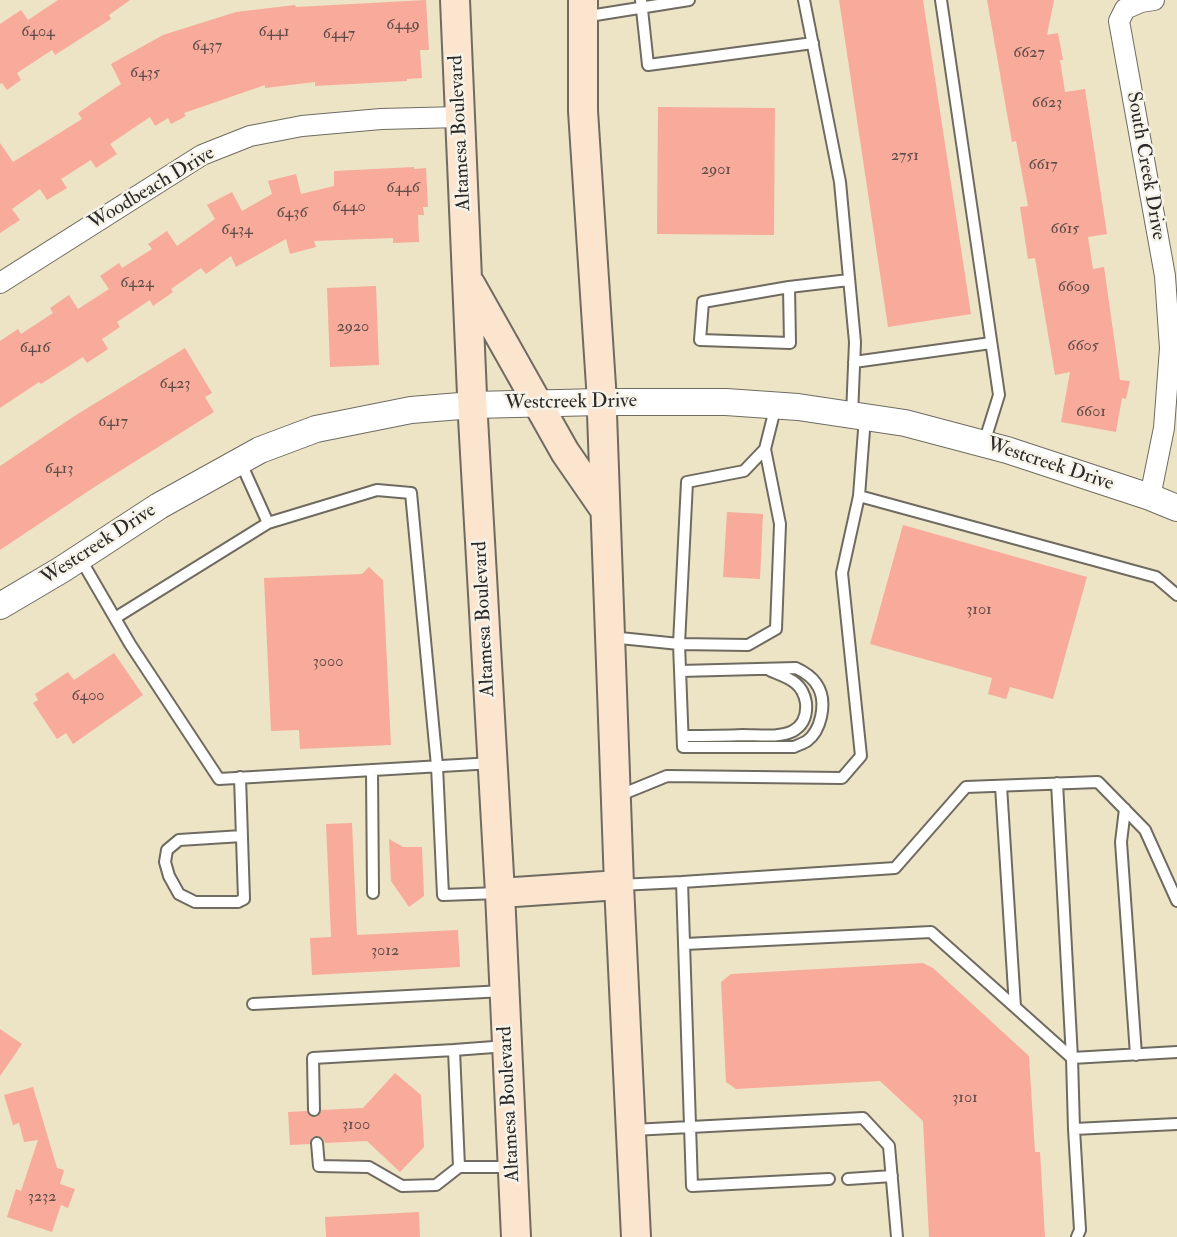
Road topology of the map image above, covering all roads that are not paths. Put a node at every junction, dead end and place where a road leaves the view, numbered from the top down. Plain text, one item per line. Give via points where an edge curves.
1 (455, 0) edge
2 (689, 0) edge
3 (804, 0) edge
4 (941, 0) edge
5 (1154, 0) edge
6 (641, 4) edge
7 (583, 9) edge
8 (813, 43) junction
9 (460, 117) junction
10 (467, 279) junction
11 (849, 280) junction
12 (0, 283) edge
13 (789, 287) junction
14 (991, 343) junction
15 (854, 362) junction
16 (601, 402) junction
17 (538, 403) junction
18 (473, 405) junction
19 (776, 405) junction
20 (858, 416) junction
21 (984, 444) junction
22 (765, 449) junction
23 (240, 461) junction
24 (860, 496) junction
25 (1150, 497) junction
26 (1177, 508) edge
27 (605, 510) junction
28 (268, 523) junction
29 (80, 558) junction
30 (1177, 595) edge
31 (0, 606) edge
32 (115, 618) junction
33 (609, 637) junction
34 (679, 644) junction
35 (765, 669) junction
36 (680, 671) junction
37 (683, 741) junction
38 (493, 763) junction
39 (437, 766) junction
40 (372, 770) junction
41 (240, 777) junction
42 (1058, 783) junction
43 (1001, 786) junction
44 (615, 797) junction
45 (1125, 809) junction
46 (242, 836) junction
47 (682, 882) junction
48 (619, 885) junction
49 (373, 893) dead end
50 (500, 893) junction
51 (1177, 900) edge
52 (685, 944) junction
53 (505, 990) junction
54 (253, 1004) dead end
55 (1015, 1007) junction
56 (507, 1046) junction
57 (453, 1050) junction
58 (1177, 1052) edge
59 (1136, 1055) junction
60 (1072, 1058) junction
61 (314, 1110) dead end
62 (1177, 1124) edge
63 (690, 1127) junction
64 (1074, 1129) junction
65 (630, 1130) junction
66 (317, 1143) dead end
67 (459, 1167) junction
68 (512, 1167) junction
69 (892, 1176) junction
70 (829, 1179) dead end
71 (848, 1179) dead end
72 (516, 1237) edge
73 (636, 1237) edge
74 (897, 1237) edge
75 (1077, 1237) edge

1 - 9 main road, Altamesa Boulevard
2 - 6 lane
3 - 8 lane
4 - 14 lane
5 - 25 street, South Creek Drive via 1125,9 1119,21 1165,276 1170,348 1164,428
6 - 7 lane
6 - 8 lane via 648,65
7 - 16 main road via 583,111
8 - 11 lane via 840,182
9 - 10 main road, Altamesa Boulevard
9 - 12 street, Woodbeach Drive via 302,126 250,136 202,155
10 - 17 main road
10 - 18 main road, Altamesa Boulevard
11 - 13 lane
11 - 15 lane
13 - 13 lane via 703,302 700,340 790,343
14 - 15 lane
14 - 21 lane via 999,395
15 - 20 lane
16 - 17 street, Westcreek Drive
16 - 19 street, Westcreek Drive
16 - 27 main road
17 - 18 street, Westcreek Drive
17 - 27 main road via 565,452
18 - 23 street, Westcreek Drive via 411,410 316,429
18 - 38 main road, Altamesa Boulevard
19 - 20 street, Westcreek Drive
19 - 22 lane
20 - 21 street, Westcreek Drive via 905,423
20 - 24 lane
21 - 25 street, Westcreek Drive
22 - 34 lane via 744,471 687,482
22 - 34 lane via 780,524 776,629 748,645
23 - 28 lane
23 - 29 street, Westcreek Drive via 159,506
24 - 30 lane via 1156,577
24 - 44 lane via 842,573 861,756 842,778 667,776
25 - 26 street, Westcreek Drive
27 - 33 main road
28 - 32 lane
28 - 39 lane via 377,490 411,493
29 - 31 street, Westcreek Drive
29 - 32 lane
32 - 41 lane via 219,779
33 - 34 lane
33 - 44 main road
34 - 36 lane
35 - 36 lane
35 - 37 lane via 792,679 805,696 807,711 803,722 793,731
35 - 37 lane via 796,668 813,679 821,692 819,728 808,740 794,747
36 - 37 lane
38 - 39 lane
38 - 50 main road, Altamesa Boulevard
39 - 40 lane
39 - 50 lane via 443,896
40 - 41 lane
40 - 49 lane
41 - 46 lane
42 - 43 lane
42 - 45 lane via 1098,782
42 - 60 lane
43 - 47 lane via 966,787 895,868
43 - 55 lane
44 - 48 main road
45 - 51 lane via 1145,830
45 - 59 lane via 1121,842
46 - 46 lane via 244,899 195,902 179,894 165,862 168,850 179,840
47 - 48 lane
47 - 52 lane
48 - 50 main road
48 - 65 main road
50 - 53 main road, Altamesa Boulevard
52 - 55 lane via 931,932
52 - 63 lane
53 - 54 lane
53 - 56 main road, Altamesa Boulevard
55 - 60 lane
56 - 57 lane
56 - 68 main road, Altamesa Boulevard
57 - 61 lane via 313,1058
57 - 67 lane
58 - 59 lane
59 - 60 lane
60 - 64 lane
62 - 64 lane
63 - 65 lane
63 - 69 lane via 863,1118 889,1146
63 - 70 lane via 692,1186
64 - 75 lane via 1080,1230
65 - 73 main road
66 - 67 lane via 319,1166 369,1167 402,1186 436,1185
67 - 68 lane
68 - 72 main road, Altamesa Boulevard
69 - 71 lane
69 - 74 lane

